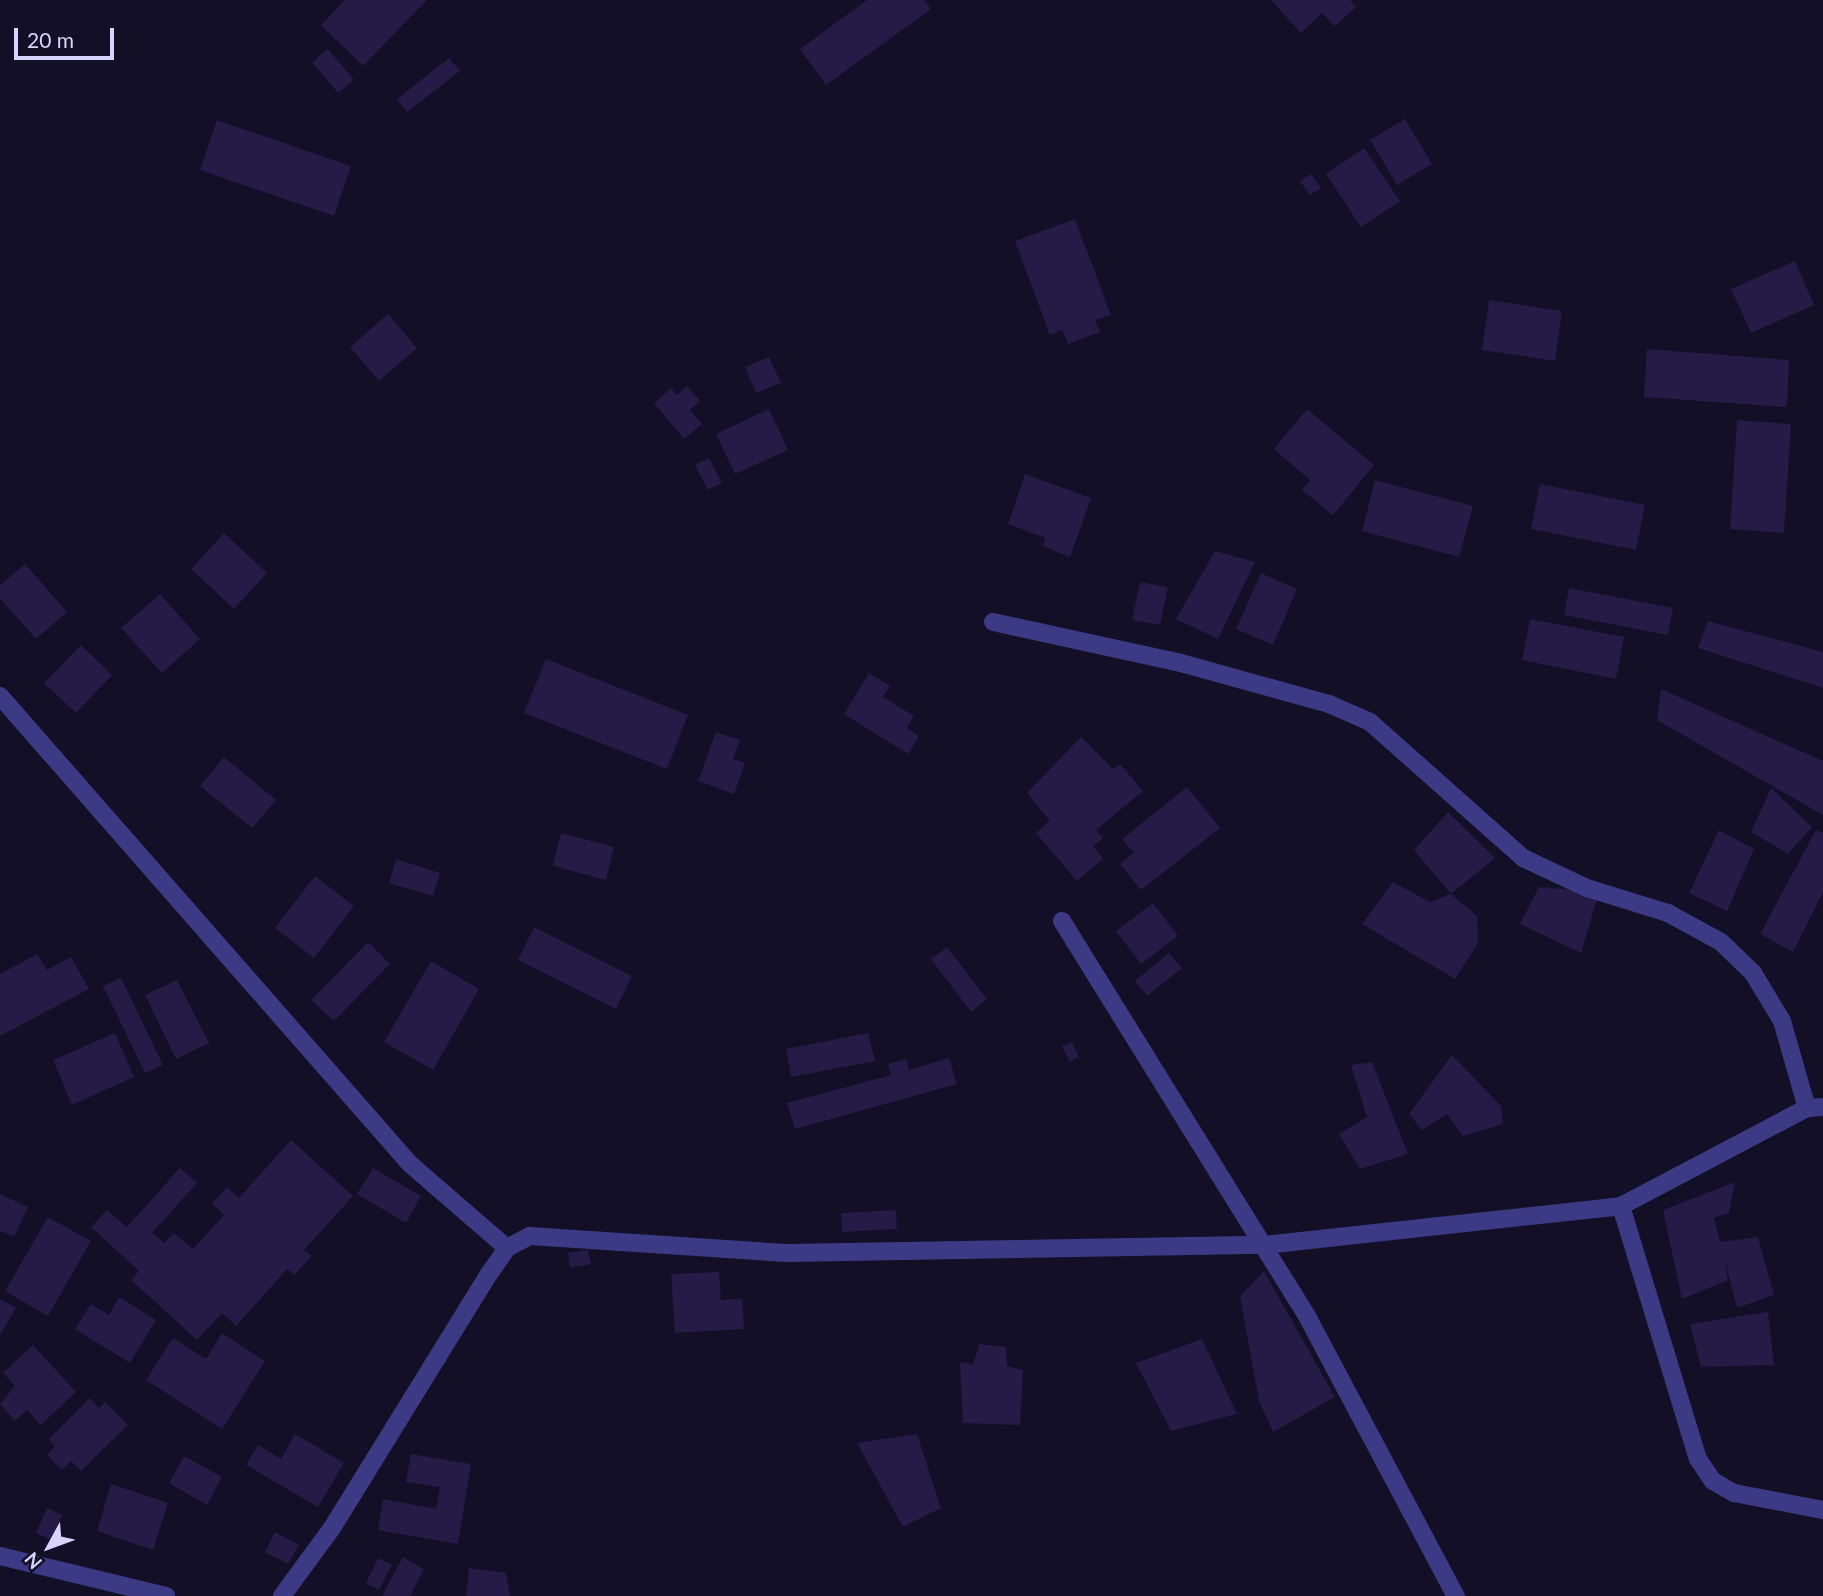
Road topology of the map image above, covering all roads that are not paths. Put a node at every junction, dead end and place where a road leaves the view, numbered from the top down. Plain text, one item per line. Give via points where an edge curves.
1 (993, 622) dead end
2 (0, 696) edge
3 (1062, 921) dead end
4 (1815, 1108) edge
5 (1621, 1206) junction
6 (1264, 1245) junction
7 (507, 1248) junction
8 (1823, 1510) edge
9 (0, 1556) edge
10 (166, 1596) edge
11 (282, 1596) edge
12 (1457, 1596) edge

1 - 4 street via 1181,663 1370,722 1523,858 1587,888 1668,913 1721,942 1753,973 1782,1021
2 - 7 street via 410,1164
3 - 6 street
4 - 5 street
5 - 6 street
5 - 8 street via 1698,1460 1713,1482 1734,1493
6 - 7 street via 789,1253 564,1235 530,1236
6 - 12 street
7 - 11 street via 332,1528
9 - 10 street

